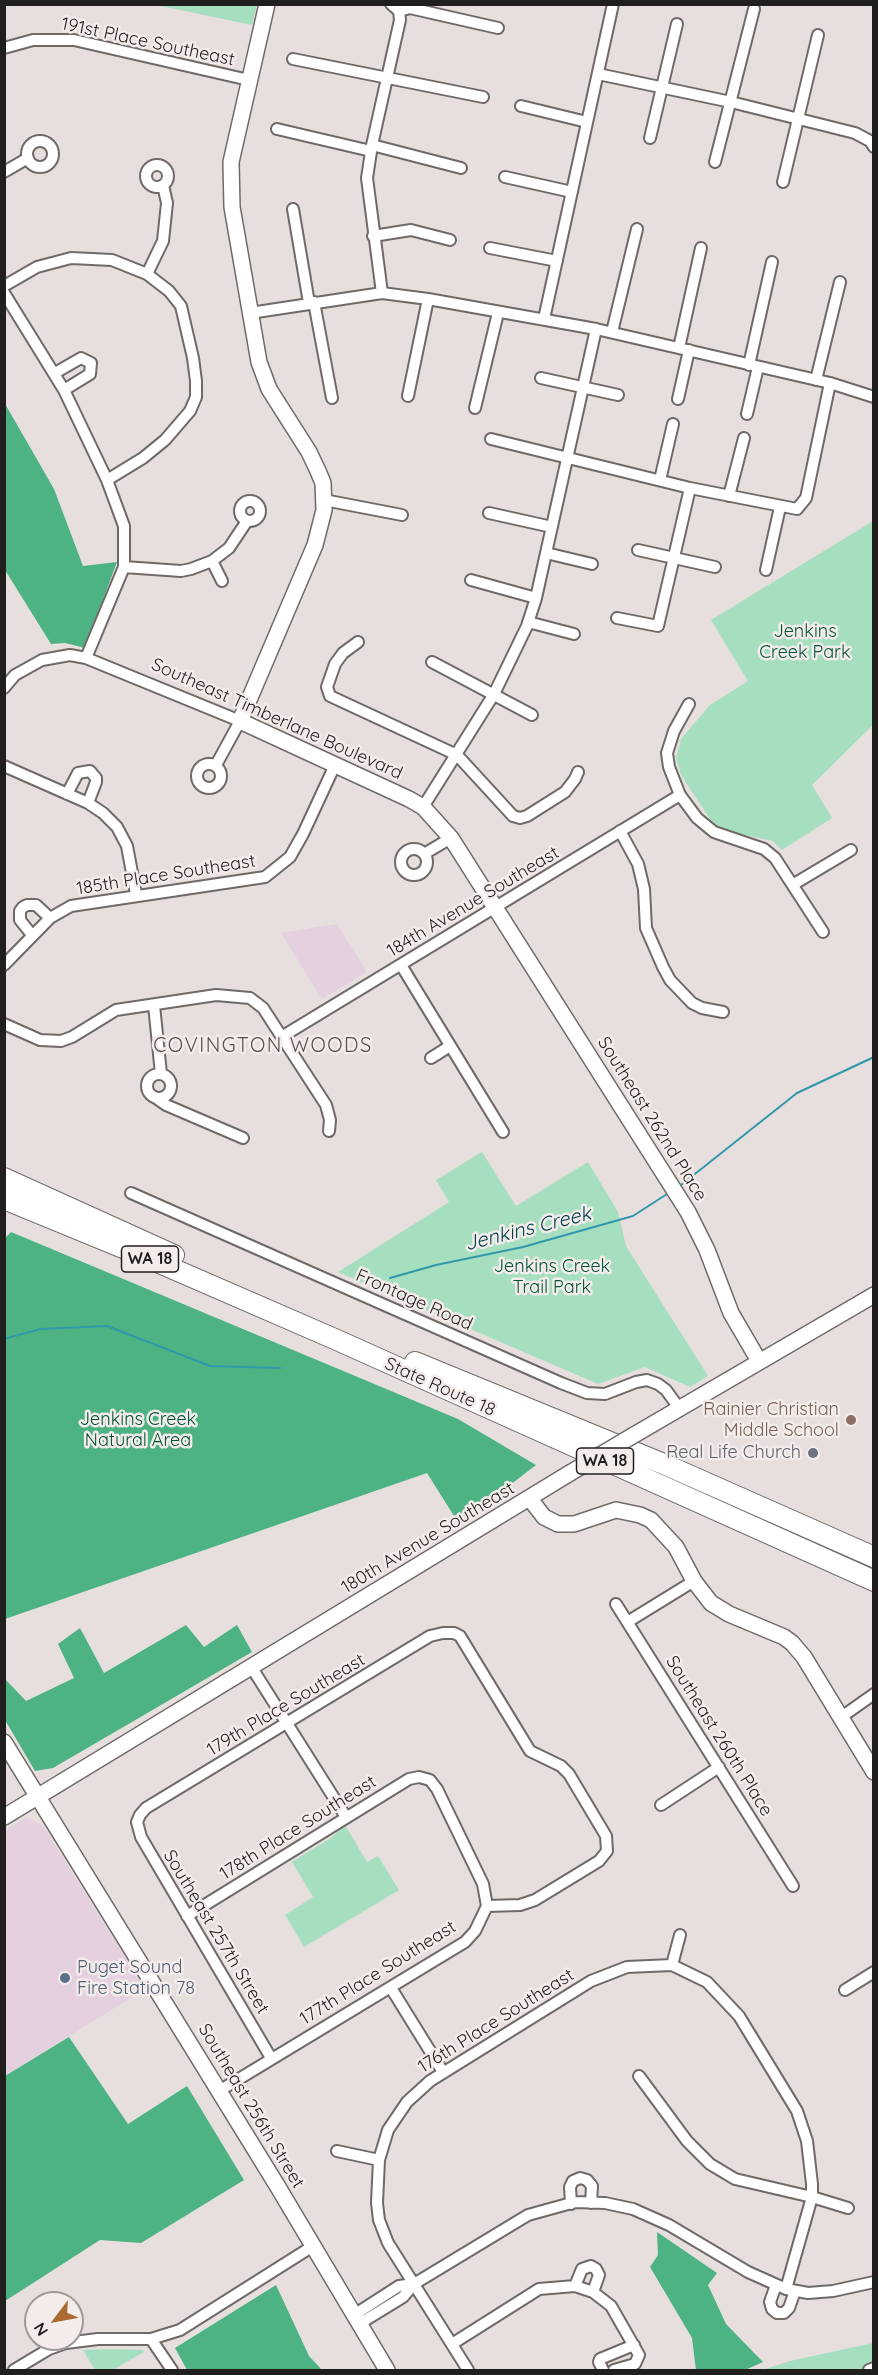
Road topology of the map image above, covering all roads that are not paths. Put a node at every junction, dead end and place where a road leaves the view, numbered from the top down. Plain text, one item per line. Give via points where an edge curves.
1 (267, 4) edge
2 (613, 4) edge
3 (395, 8) edge
4 (754, 9) dead end
5 (677, 24) dead end
6 (498, 28) dead end
7 (818, 35) dead end
8 (4, 48) edge
9 (293, 59) dead end
10 (598, 74) junction
11 (387, 78) junction
12 (249, 80) junction
13 (662, 88) junction
14 (483, 97) dead end
15 (731, 102) junction
16 (521, 106) dead end
17 (798, 119) junction
18 (587, 122) junction
19 (277, 129) dead end
20 (650, 138) dead end
21 (873, 147) edge
22 (371, 148) junction
23 (28, 158) dead end
24 (715, 162) dead end
25 (461, 168) dead end
26 (4, 172) edge
27 (505, 177) dead end
28 (783, 182) dead end
29 (163, 185) dead end
30 (572, 192) junction
31 (293, 209) dead end
32 (637, 229) dead end
33 (373, 236) junction
34 (450, 240) dead end
35 (490, 248) dead end
36 (701, 248) dead end
37 (556, 261) junction
38 (771, 262) dead end
39 (147, 274) junction
40 (840, 282) dead end
41 (4, 286) edge
42 (4, 293) edge
43 (382, 293) junction
44 (428, 299) junction
45 (311, 303) junction
46 (250, 313) junction
47 (498, 313) junction
48 (544, 319) junction
49 (596, 329) junction
50 (612, 332) junction
51 (684, 349) junction
52 (754, 366) junction
53 (55, 372) junction
54 (541, 378) dead end
55 (816, 380) junction
56 (830, 383) junction
57 (583, 387) junction
58 (64, 390) junction
59 (618, 395) dead end
60 (408, 396) dead end
61 (873, 397) edge
62 (332, 398) dead end
63 (678, 399) dead end
64 (475, 408) dead end
65 (747, 414) dead end
66 (673, 424) dead end
67 (744, 438) dead end
68 (491, 439) dead end
69 (567, 459) junction
70 (107, 480) junction
71 (660, 480) junction
72 (690, 488) junction
73 (729, 496) junction
74 (324, 500) junction
75 (780, 507) junction
76 (489, 513) dead end
77 (402, 515) dead end
78 (247, 521) dead end
79 (552, 527) junction
80 (638, 550) dead end
81 (546, 553) junction
82 (674, 558) junction
83 (212, 561) junction
84 (592, 564) dead end
85 (124, 567) junction
86 (715, 567) dead end
87 (766, 570) dead end
88 (471, 580) dead end
89 (222, 581) dead end
90 (536, 598) junction
91 (617, 618) dead end
92 (528, 622) junction
93 (574, 634) dead end
94 (358, 642) dead end
95 (86, 658) junction
96 (432, 662) dead end
97 (4, 688) edge
98 (494, 694) junction
99 (689, 704) dead end
100 (532, 715) dead end
101 (240, 721) junction
102 (457, 755) junction
103 (216, 765) dead end
104 (335, 765) junction
105 (4, 766) edge
106 (578, 772) dead end
107 (68, 794) junction
108 (680, 795) junction
109 (87, 803) junction
110 (423, 807) junction
111 (620, 831) junction
112 (451, 838) junction
113 (851, 850) dead end
114 (424, 854) dead end
115 (794, 884) junction
116 (136, 894) junction
117 (494, 908) junction
118 (50, 918) junction
119 (823, 932) dead end
120 (33, 935) junction
121 (4, 964) edge
122 (401, 965) junction
123 (154, 1005) junction
124 (723, 1012) dead end
125 (4, 1024) edge
126 (283, 1036) junction
127 (450, 1046) junction
128 (431, 1058) dead end
129 (161, 1074) junction
130 (156, 1098) junction
131 (329, 1131) dead end
132 (503, 1132) dead end
133 (243, 1138) dead end
134 (4, 1169) edge
135 (4, 1178) edge
136 (131, 1193) dead end
137 (4, 1199) edge
138 (150, 1244) junction
139 (873, 1294) edge
140 (297, 1317) junction
141 (340, 1336) junction
142 (759, 1361) junction
143 (679, 1408) junction
144 (530, 1499) junction
145 (873, 1557) edge
146 (694, 1581) junction
147 (873, 1581) edge
148 (616, 1604) dead end
149 (629, 1621) junction
150 (252, 1668) junction
151 (873, 1694) edge
152 (840, 1718) junction
153 (287, 1724) junction
154 (4, 1742) edge
155 (719, 1767) junction
156 (873, 1772) edge
157 (38, 1796) junction
158 (662, 1804) dead end
159 (4, 1817) edge
160 (346, 1817) junction
161 (137, 1822) joint
162 (793, 1886) dead end
163 (487, 1906) junction
164 (187, 1916) junction
165 (680, 1935) dead end
166 (672, 1965) junction
167 (873, 1972) edge
168 (391, 1988) junction
169 (844, 1990) dead end
170 (271, 2058) junction
171 (443, 2072) junction
172 (639, 2076) dead end
173 (219, 2091) junction
174 (337, 2151) dead end
175 (379, 2160) junction
176 (812, 2196) junction
177 (591, 2202) junction
178 (571, 2204) junction
179 (848, 2208) dead end
180 (313, 2247) junction
181 (873, 2282) edge
182 (414, 2284) junction
183 (575, 2286) junction
184 (786, 2288) junction
185 (593, 2292) junction
186 (357, 2320) junction
187 (151, 2339) junction
188 (452, 2344) junction
189 (634, 2345) junction
190 (873, 2368) edge
191 (14, 2370) edge
192 (172, 2370) edge
193 (387, 2370) edge
194 (468, 2370) edge
195 (603, 2370) edge
196 (614, 2370) edge
197 (869, 2370) edge

1 - 12 street
2 - 10 street
3 - 6 street
3 - 11 street via 400,20
4 - 15 street
5 - 13 street
7 - 17 street
8 - 12 street, 191st Place Southeast via 33,40 74,40
9 - 11 street
10 - 13 street
10 - 18 street
11 - 14 street
11 - 22 street
12 - 46 street via 231,171 232,207
13 - 15 street
13 - 20 street
15 - 17 street
15 - 24 street
16 - 18 street
17 - 21 street via 855,133
17 - 28 street
18 - 30 street
19 - 22 street
22 - 25 street
22 - 33 street via 367,186
23 - 26 street
27 - 30 street
29 - 39 street via 167,203 163,241
30 - 37 street
31 - 45 street
32 - 50 street
33 - 34 street via 411,230
33 - 43 street
35 - 37 street
36 - 51 street
37 - 48 street
38 - 52 street
39 - 41 street via 112,260 71,258 37,267
39 - 70 street via 169,291 180,306 193,358 196,397 190,411 165,440
40 - 55 street
42 - 53 street
43 - 44 street
43 - 45 street
44 - 47 street
44 - 60 street
45 - 46 street
45 - 62 street
46 - 74 street via 264,379 309,452 323,483
47 - 48 street
47 - 64 street
48 - 49 street
49 - 50 street
49 - 57 street
50 - 51 street
51 - 52 street
51 - 63 street
52 - 55 street
52 - 65 street
53 - 58 street
53 - 58 street via 81,358 91,363 90,374
54 - 57 street
55 - 56 street
56 - 61 street
56 - 75 street via 806,498 800,507
57 - 59 street
57 - 69 street
58 - 70 street
66 - 71 street
67 - 73 street
68 - 69 street
69 - 71 street
69 - 79 street
70 - 85 street via 124,526
71 - 72 street
72 - 73 street
72 - 82 street
73 - 75 street
74 - 77 street
74 - 101 street via 315,544
75 - 87 street
76 - 79 street
78 - 83 street via 229,548
79 - 81 street
80 - 82 street
81 - 84 street
81 - 90 street
82 - 86 street
82 - 91 street via 658,626
83 - 85 street via 181,571
83 - 89 street
85 - 95 street
88 - 90 street
90 - 92 street
92 - 93 street
92 - 98 street
94 - 102 street via 343,652 335,664 327,687 334,699
95 - 97 street, Southeast Timberlane Boulevard via 70,655 42,660 15,675
95 - 101 street, Southeast Timberlane Boulevard
96 - 98 street
98 - 100 street
98 - 102 street
99 - 108 street via 667,753
101 - 103 street
101 - 104 street, Southeast Timberlane Boulevard
102 - 106 street via 509,814 520,818 565,792
102 - 110 street
104 - 110 street, Southeast Timberlane Boulevard
104 - 116 street, 185th Place Southeast via 290,857 266,877
105 - 107 street
107 - 109 street
107 - 109 street via 78,773 90,771 96,782
108 - 111 street, 184th Avenue Southeast
108 - 115 street via 697,818 714,832 764,849
109 - 116 street via 111,820 123,837
110 - 112 street, Southeast Timberlane Boulevard
111 - 117 street, 184th Avenue Southeast
111 - 124 street via 638,864 646,928 666,974 692,1003
112 - 114 street
112 - 117 street, Southeast Timberlane Boulevard
113 - 115 street
115 - 119 street
116 - 118 street, 185th Place Southeast via 72,906
117 - 122 street, 184th Avenue Southeast
117 - 142 street, Southeast 262nd Place via 688,1212 731,1313
118 - 120 street, 185th Place Southeast
118 - 120 street via 36,904 23,907 20,920
120 - 121 street, 185th Place Southeast
122 - 126 street, 184th Avenue Southeast
122 - 127 street
123 - 125 street via 116,1010 61,1041 46,1041
123 - 126 street via 216,995 250,998 263,1008
123 - 129 street
126 - 131 street via 326,1105
127 - 128 street
127 - 132 street
129 - 130 street via 150,1078 147,1086
129 - 130 street via 168,1077 171,1088 167,1095
130 - 133 street via 166,1106
134 - 138 highway
135 - 138 highway, State Route 18 / WA 18
136 - 143 street, Frontage Road via 561,1383 587,1393 605,1394 646,1380 666,1390
137 - 140 highway, State Route 18 / WA 18
138 - 140 highway, State Route 18 / WA 18
139 - 142 street, 180th Avenue Southeast
140 - 141 highway, State Route 18 / WA 18
141 - 145 highway, State Route 18 / WA 18 via 666,1465
141 - 147 highway, State Route 18 / WA 18
142 - 143 street, 180th Avenue Southeast
143 - 144 street, 180th Avenue Southeast, bridge
144 - 146 street via 544,1516 558,1524 574,1524 616,1510 651,1520 666,1534
144 - 150 street, 180th Avenue Southeast
146 - 149 street
146 - 152 street via 720,1610 792,1642
148 - 149 street, Southeast 260th Place
149 - 155 street, Southeast 260th Place
150 - 153 street
150 - 157 street, 180th Avenue Southeast
151 - 152 street
152 - 156 street
153 - 160 street
153 - 161 street, 179th Place Southeast via 147,1809
153 - 163 street, 179th Place Southeast via 430,1636 449,1632 460,1636 525,1745 569,1774 606,1836 607,1851 599,1861 536,1900 520,1905
154 - 157 street, Southeast 256th Street
155 - 158 street
155 - 162 street, Southeast 260th Place
157 - 159 street, 180th Avenue Southeast
157 - 173 street, Southeast 256th Street
160 - 163 street, 178th Place Southeast via 409,1779 429,1780 483,1884
160 - 164 street, 178th Place Southeast
161 - 164 street, Southeast 257th Street via 141,1837
163 - 168 street, 177th Place Southeast via 465,1942
164 - 170 street, Southeast 257th Street
165 - 166 street
166 - 171 street, 176th Place Southeast via 627,1967 591,1981
166 - 176 street via 707,1982 723,1997 783,2086 807,2141
167 - 169 street
168 - 170 street, 177th Place Southeast
168 - 171 street
170 - 173 street, 177th Place Southeast
171 - 175 street, 176th Place Southeast via 417,2091 396,2116
172 - 176 street via 687,2141 710,2164 735,2179
173 - 180 street, Southeast 256th Street
174 - 175 street
175 - 182 street via 379,2220 388,2243
176 - 179 street
176 - 184 street
177 - 178 street
177 - 178 street via 590,2182 580,2178 570,2187
177 - 184 street via 633,2209 669,2225 748,2272
178 - 182 street via 528,2214
180 - 186 street, Southeast 256th Street
180 - 187 street via 180,2330
181 - 184 street via 808,2293
182 - 186 street via 399,2286
182 - 188 street
183 - 185 street
183 - 185 street via 582,2269 591,2266 598,2275
183 - 188 street via 539,2289
185 - 189 street via 611,2306
186 - 193 street, Southeast 256th Street
187 - 191 street via 66,2343
187 - 192 street
188 - 194 street
189 - 195 street via 604,2356 599,2362
189 - 196 street via 639,2355 635,2364
190 - 197 street

